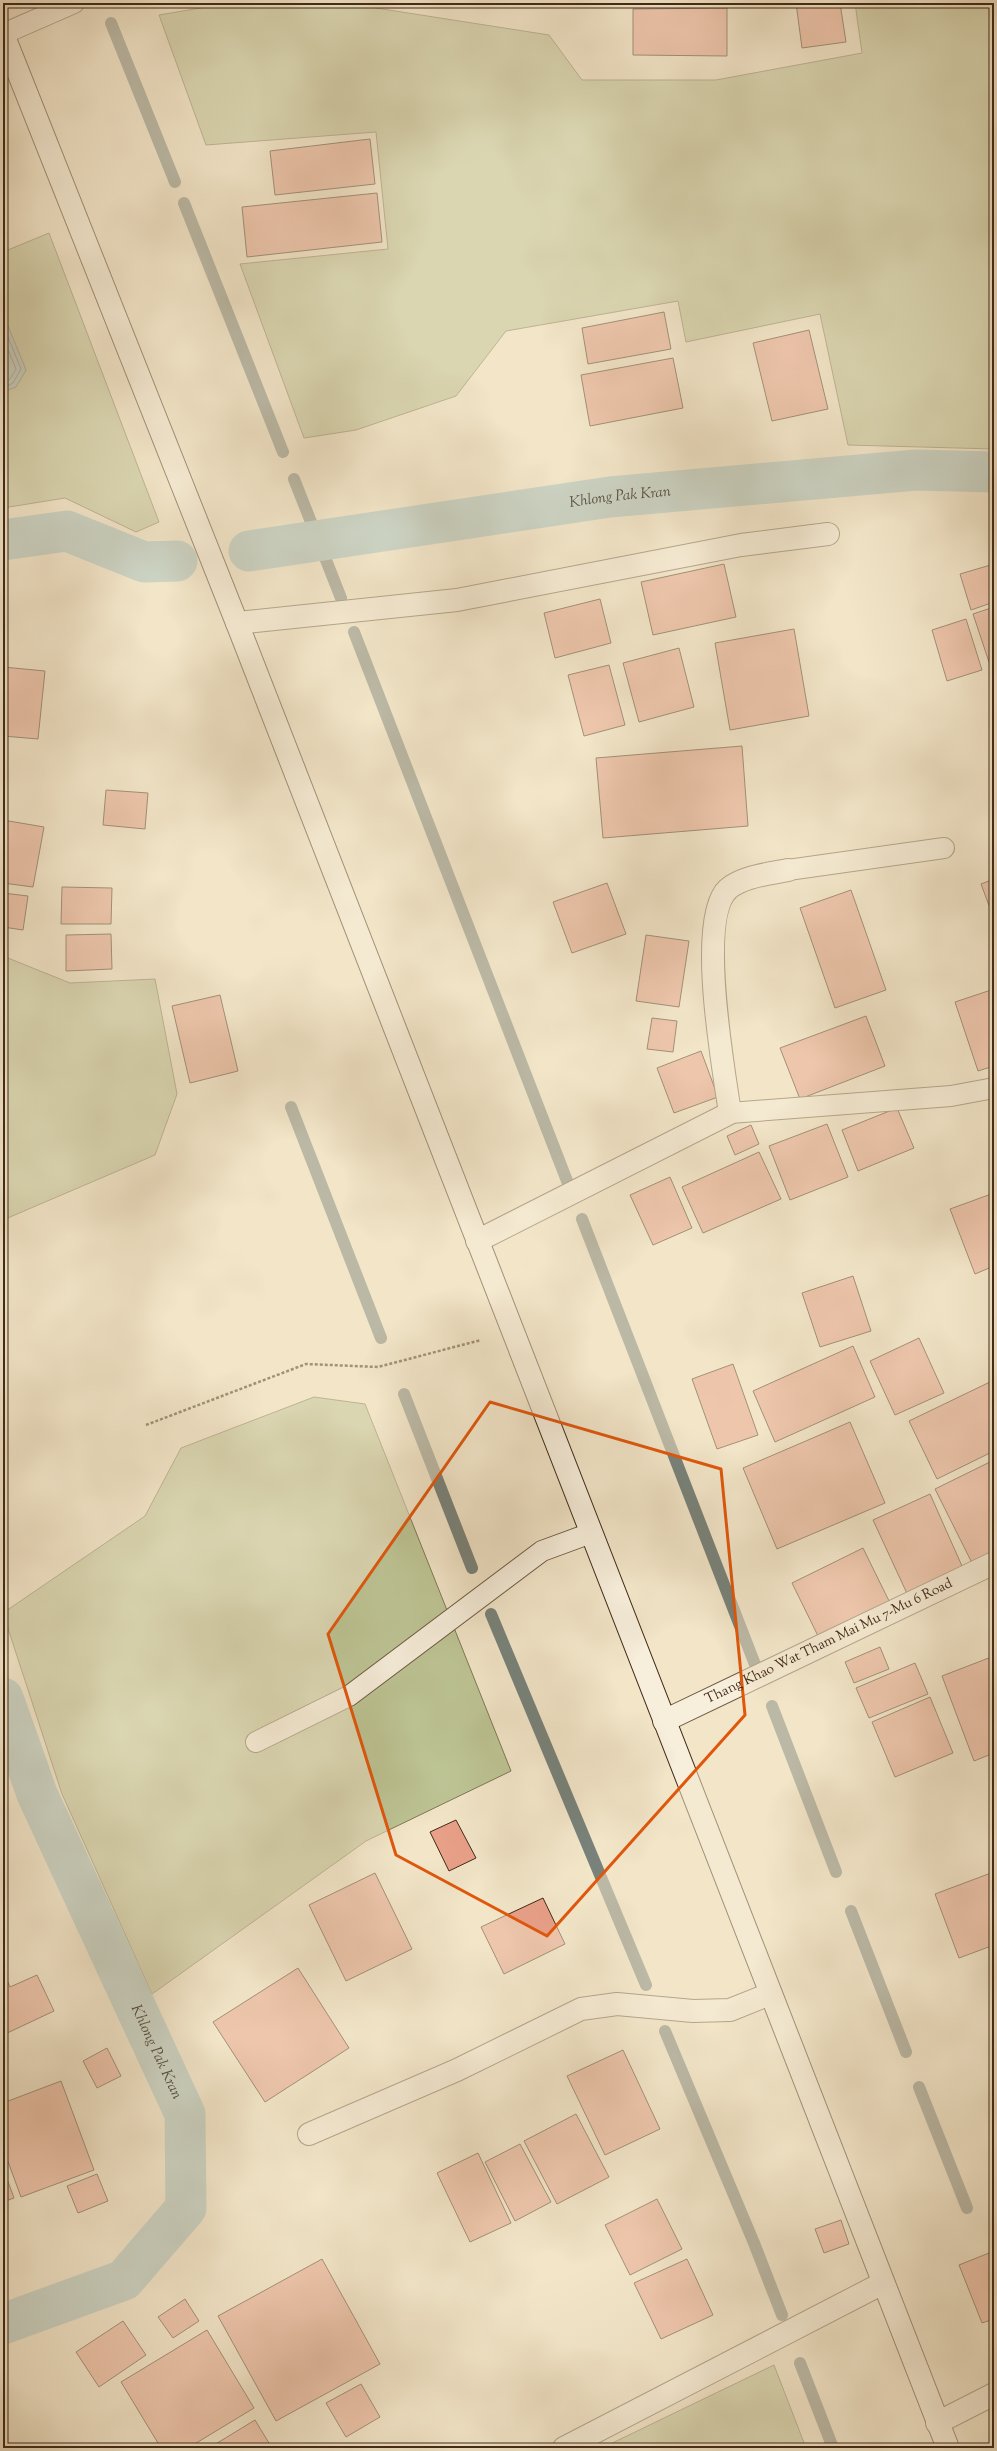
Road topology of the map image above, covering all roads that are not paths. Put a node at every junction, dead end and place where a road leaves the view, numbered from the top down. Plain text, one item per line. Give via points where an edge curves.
1 (74, 3) edge
2 (3, 34) edge
3 (828, 534) dead end
4 (237, 623) junction
5 (944, 848) dead end
6 (788, 870) joint
7 (994, 1088) edge
8 (730, 1113) junction
9 (477, 1242) junction
10 (591, 1534) junction
11 (994, 1563) edge
12 (664, 1721) junction
13 (256, 1742) dead end
14 (770, 1994) junction
15 (309, 2134) dead end
16 (883, 2283) junction
17 (994, 2394) edge
18 (937, 2423) junction
19 (564, 2448) edge
20 (948, 2448) edge

1 - 2 lane
2 - 4 main road
3 - 4 main road via 741,545 457,600
4 - 9 main road
5 - 6 lane
6 - 8 main road via 743,880 727,889 717,911 712,959 717,1029
7 - 8 lane via 951,1096
8 - 9 main road
9 - 10 main road
10 - 12 main road
10 - 13 lane via 542,1551 349,1696
11 - 12 main road, Thang Khao Wat Tham Mai Mu 7-Mu 6 Road
12 - 14 main road
14 - 15 main road via 730,2010 693,2011 617,2004 581,2009 457,2070
14 - 16 main road
16 - 18 main road
16 - 19 main road
17 - 18 main road
18 - 20 main road

